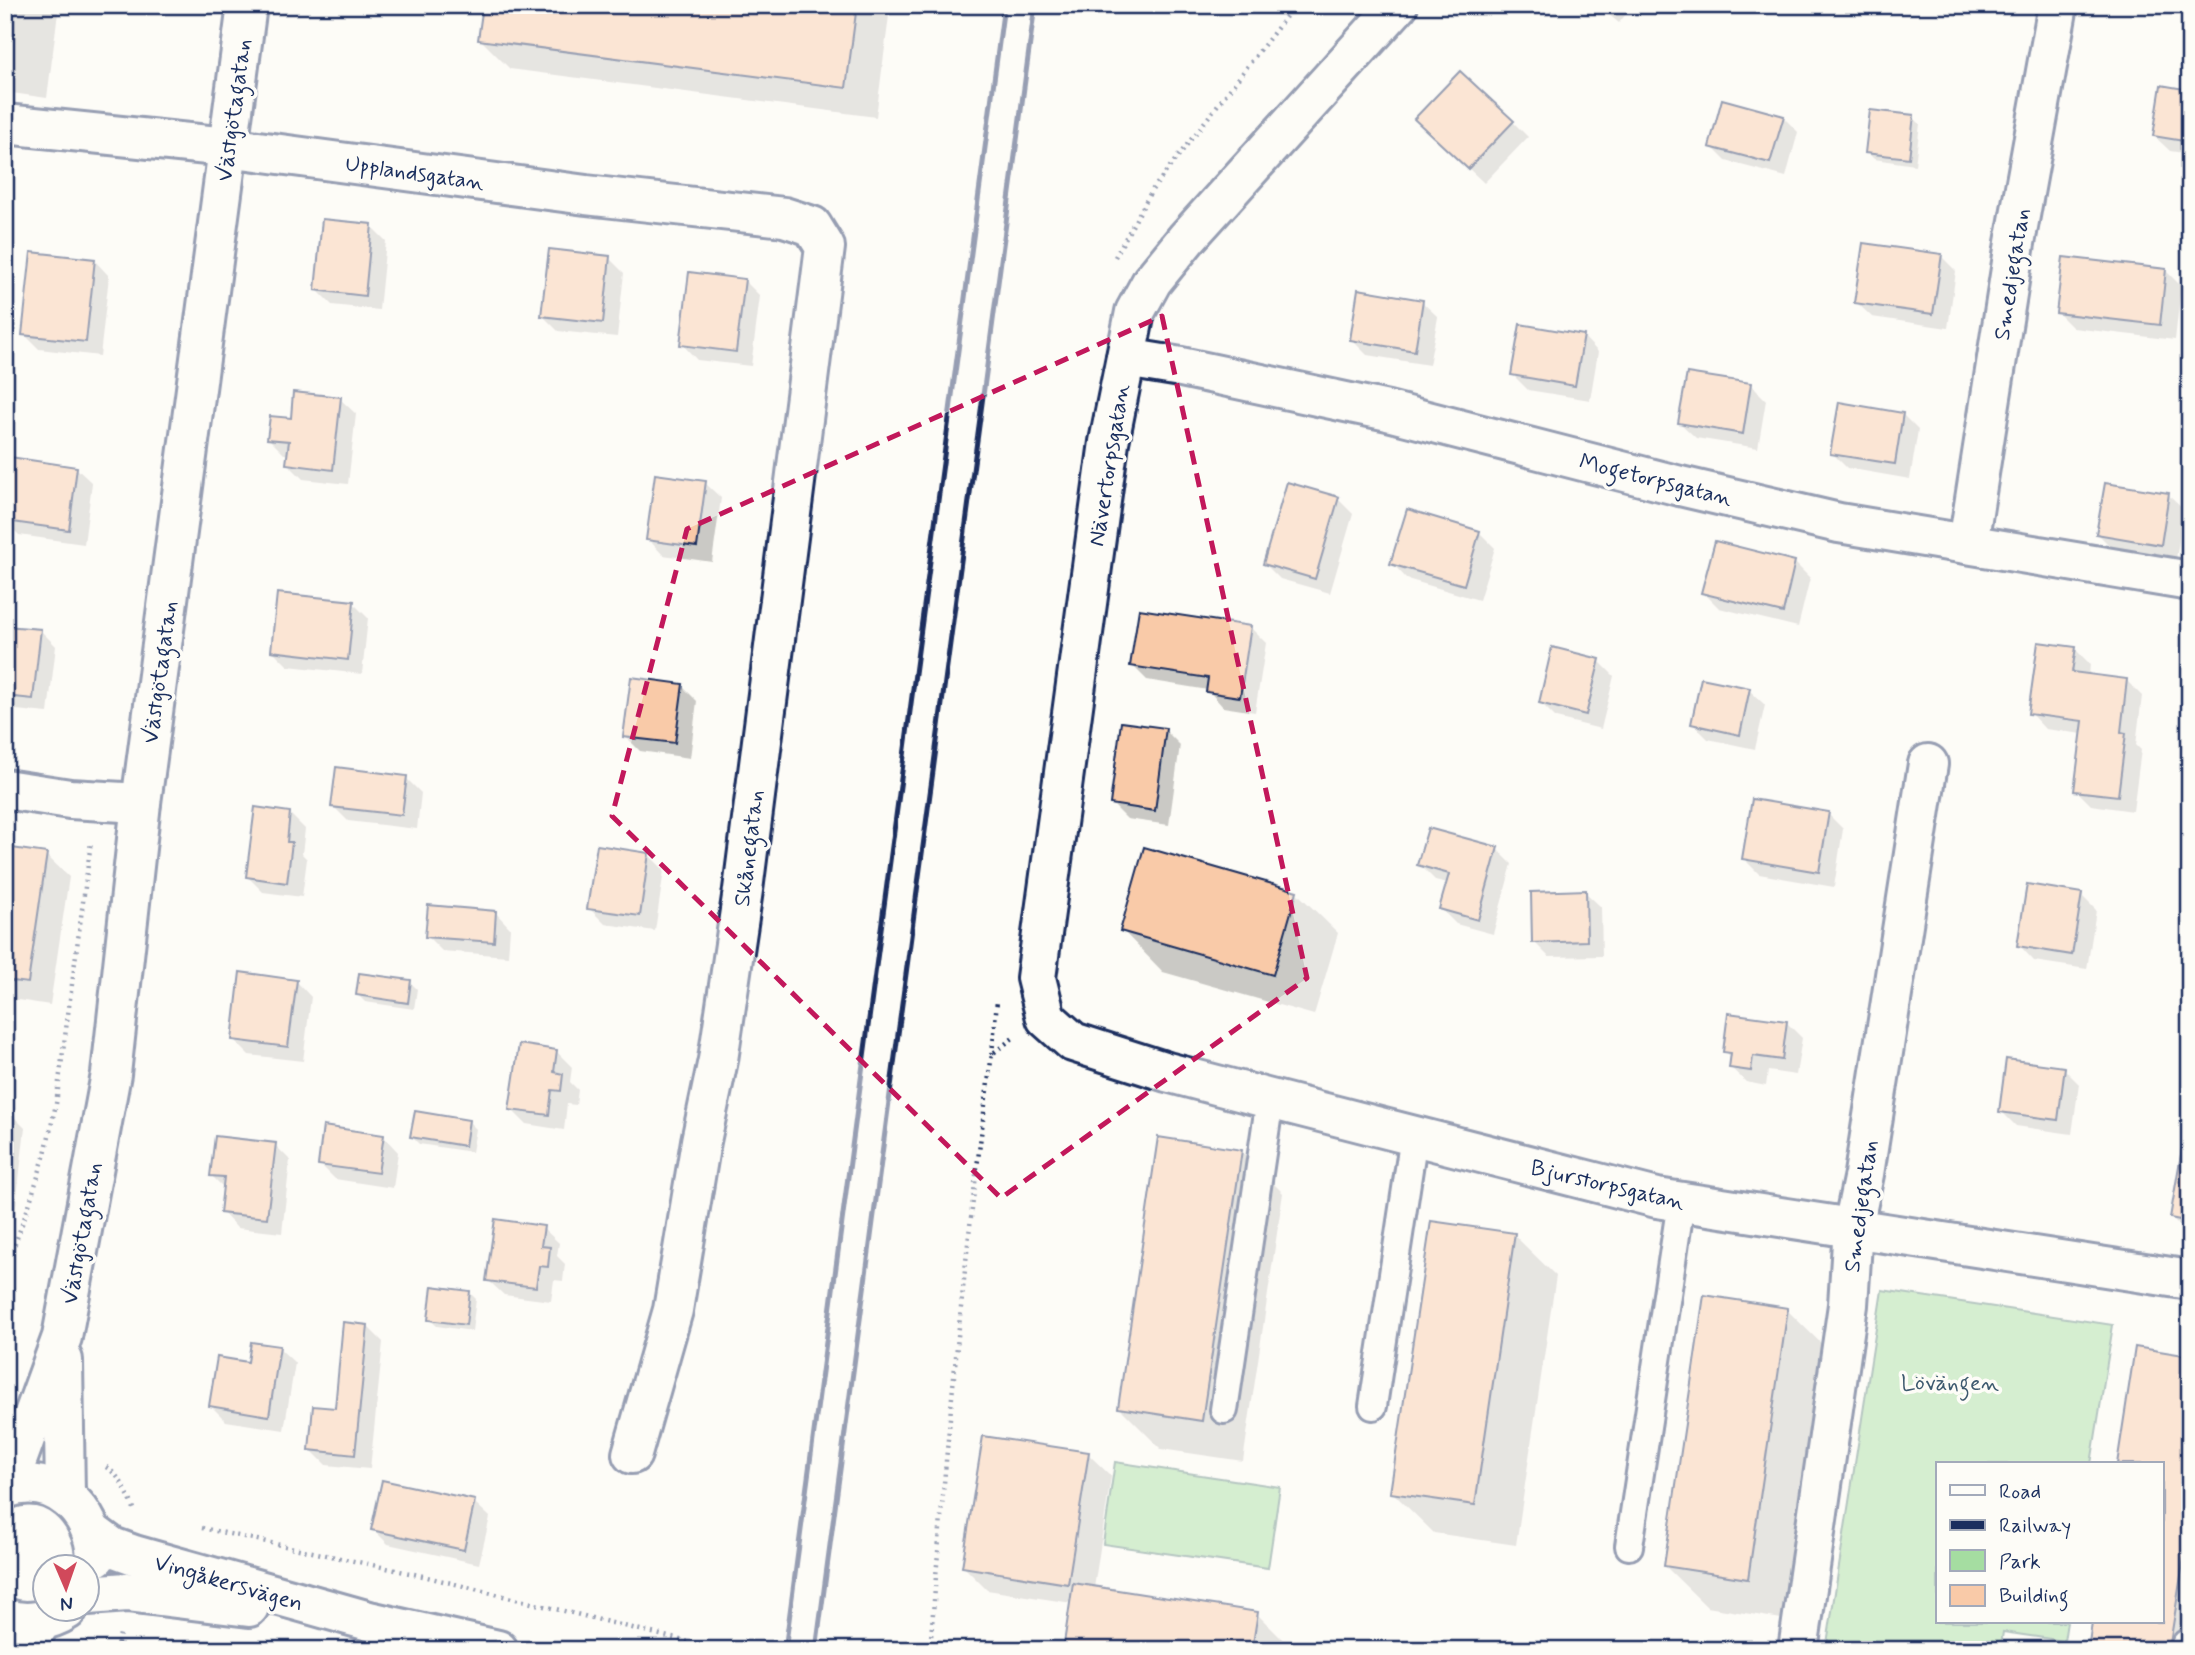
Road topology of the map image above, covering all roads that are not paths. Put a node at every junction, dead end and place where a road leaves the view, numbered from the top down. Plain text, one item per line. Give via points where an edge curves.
1 (247, 5) edge
2 (1398, 5) edge
3 (2058, 5) edge
4 (5, 124) edge
5 (227, 147) junction
6 (818, 236) joint
7 (1126, 358) junction
8 (1968, 544) junction
9 (2190, 580) edge
10 (1928, 764) dead end
11 (5, 789) edge
12 (142, 803) junction
13 (1046, 1018) joint
14 (1270, 1099) junction
15 (1414, 1136) junction
16 (1681, 1202) junction
17 (1853, 1227) junction
18 (2190, 1280) edge
19 (62, 1337) junction
20 (1373, 1406) dead end
21 (1224, 1410) dead end
22 (632, 1454) dead end
23 (5, 1478) edge
24 (5, 1489) edge
25 (65, 1496) junction
26 (93, 1533) junction
27 (1629, 1546) dead end
28 (96, 1554) edge
29 (102, 1594) edge
30 (5, 1618) edge
31 (369, 1621) junction
32 (44, 1627) edge
33 (498, 1650) edge
34 (1798, 1650) edge

1 - 5 street, Västgötagatan
2 - 7 street, Nävertorpsgatan via 1152,281 1135,312
3 - 8 street, Smedjegatan
4 - 5 street, Upplandsgatan
5 - 6 street, Upplandsgatan via 784,217 812,226
5 - 12 street, Västgötagatan
6 - 22 street, Skånegatan via 825,247 722,1034 673,1310
7 - 8 street, Mogetorpsgatan via 1388,411 1839,523
7 - 13 street, Nävertorpsgatan via 1109,442 1037,978
8 - 9 street, Mogetorpsgatan
10 - 17 street, Smedjegatan
11 - 12 street
12 - 19 street, Västgötagatan via 111,1074
13 - 14 street, Bjurstorpsgatan via 1073,1042
14 - 15 street, Bjurstorpsgatan
14 - 21 lane
15 - 16 street, Bjurstorpsgatan
15 - 20 lane
16 - 17 street, Bjurstorpsgatan
16 - 27 lane
17 - 18 street, Bjurstorpsgatan
17 - 34 street, Smedjegatan via 1847,1305
19 - 23 street, Västgötagatan via 18,1458
19 - 25 street, Västgötagatan
24 - 25 street via 39,1486
25 - 26 street, Vingåkersvägen via 82,1512
26 - 28 street
26 - 31 street, Vingåkersvägen via 134,1555
29 - 31 street, Vingåkersvägen via 127,1592
30 - 32 street
31 - 33 street, Vingåkersvägen

